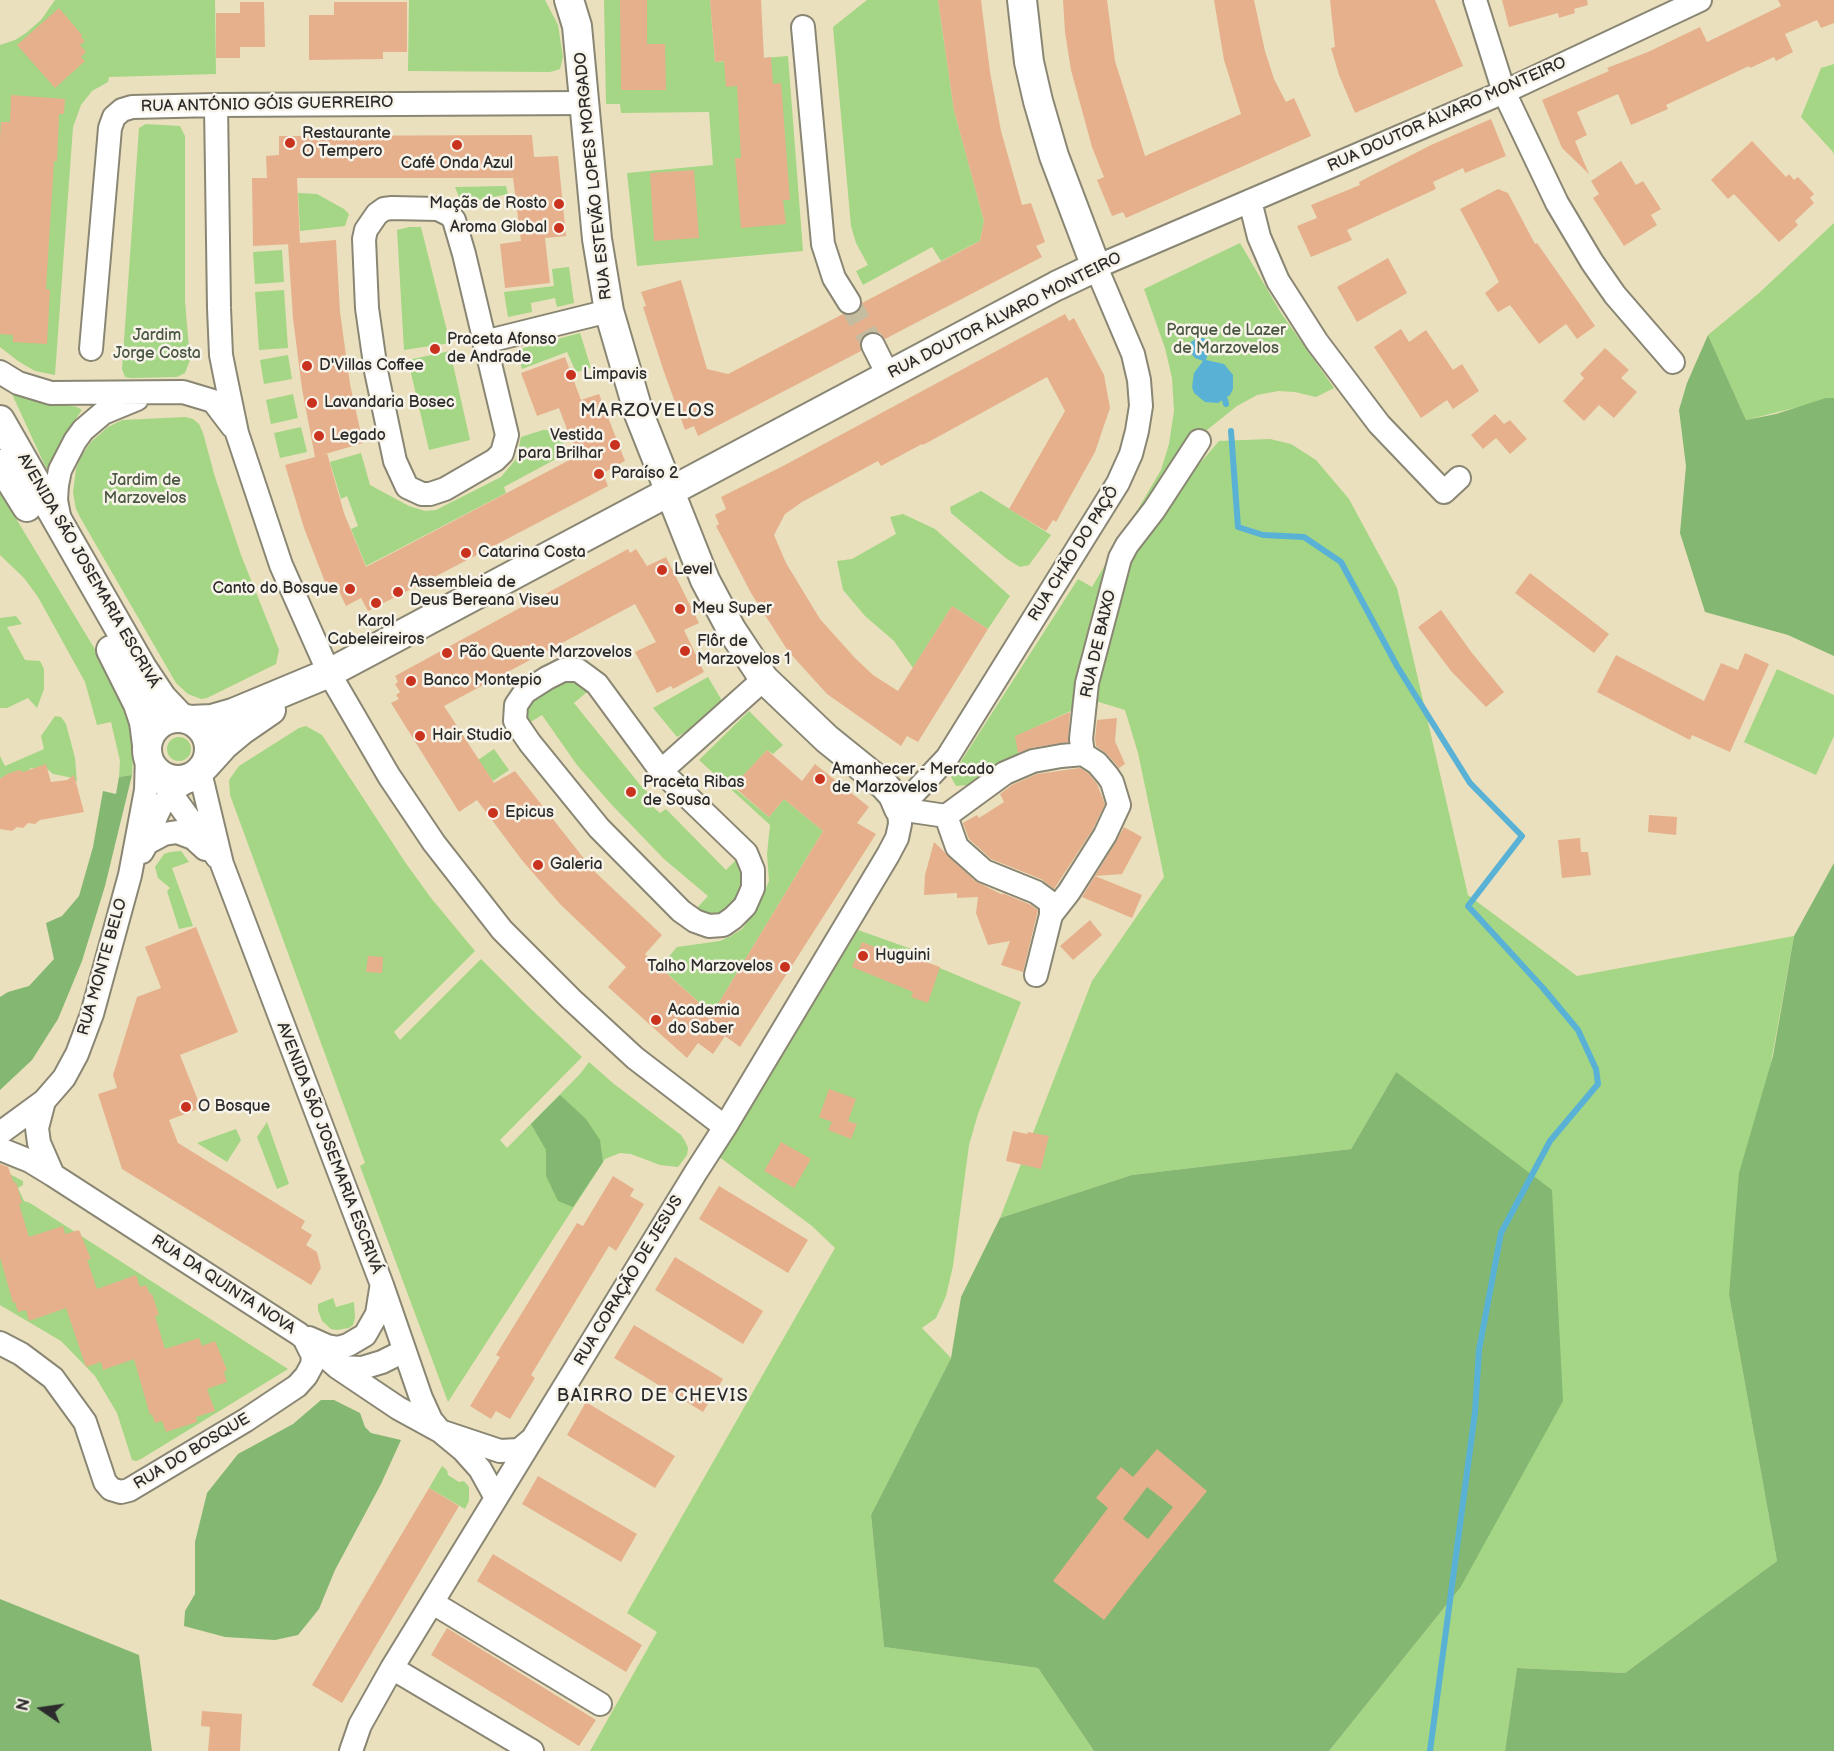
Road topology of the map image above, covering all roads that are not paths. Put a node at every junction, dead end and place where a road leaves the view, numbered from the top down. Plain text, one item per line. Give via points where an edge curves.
1 (1022, 0) edge
2 (1475, 0) edge
3 (1700, 0) edge
4 (576, 9) edge
5 (803, 27) dead end
6 (1504, 92) junction
7 (585, 103) junction
8 (216, 105) junction
9 (1250, 201) junction
10 (1096, 267) junction
11 (849, 302) tunnel mouth
12 (609, 311) junction
13 (484, 342) junction
14 (873, 345) tunnel mouth
15 (91, 349) dead end
16 (1673, 362) dead end
17 (223, 365) junction
18 (0, 372) edge
19 (888, 375) junction
20 (157, 392) junction
21 (183, 392) junction
22 (207, 399) junction
23 (0, 420) edge
24 (237, 433) junction
25 (1199, 441) dead end
26 (0, 464) edge
27 (1459, 478) dead end
28 (670, 493) junction
29 (63, 528) junction
30 (329, 673) junction
31 (765, 680) junction
32 (185, 719) junction
33 (1083, 754) junction
34 (150, 756) junction
35 (200, 771) junction
36 (662, 771) junction
37 (171, 793) junction
38 (899, 809) junction
39 (946, 816) junction
40 (222, 864) junction
41 (134, 867) junction
42 (1051, 915) junction
43 (1036, 975) dead end
44 (44, 1101) junction
45 (9, 1127) edge
46 (726, 1127) junction
47 (0, 1149) edge
48 (53, 1175) junction
49 (382, 1285) junction
50 (302, 1338) junction
51 (0, 1343) edge
52 (404, 1351) junction
53 (337, 1367) junction
54 (297, 1386) junction
55 (440, 1431) junction
56 (532, 1439) junction
57 (496, 1498) junction
58 (433, 1602) junction
59 (392, 1668) junction
60 (600, 1704) dead end
61 (351, 1751) edge
62 (532, 1751) edge

1 - 10 street via 1038,101 1054,156
2 - 6 street
3 - 6 street, RUA DOUTOR ÁLVARO MONTEIRO
4 - 7 street, RUA ESTEVÃO LOPES MORGADO
5 - 11 street via 823,244 834,278
6 - 9 street, RUA DOUTOR ÁLVARO MONTEIRO
6 - 16 street via 1557,202 1592,262
7 - 8 street, RUA ANTÓNIO GÓIS GUERREIRO
7 - 12 street, RUA ESTEVÃO LOPES MORGADO via 597,239
8 - 15 street, RUA ANTÓNIO GÓIS GUERREIRO via 132,107 114,117
8 - 17 street
9 - 10 street, RUA DOUTOR ÁLVARO MONTEIRO
9 - 27 street via 1259,237 1278,281 1365,406 1444,492
10 - 19 street, RUA DOUTOR ÁLVARO MONTEIRO
10 - 38 street, RUA CHÃO DO PAÇÔ via 1133,354 1139,380 1141,406 1131,454 1112,493 947,758
12 - 13 street
12 - 28 street, RUA ESTEVÃO LOPES MORGADO via 635,404
13 - 13 street via 454,220 433,208 392,208 377,214 364,239 369,319 395,461 403,481 414,491 430,494 445,489 502,453 507,435
14 - 19 street
17 - 21 street
17 - 22 street via 220,387
17 - 24 street
18 - 20 street via 18,383 51,393
19 - 28 street, RUA DOUTOR ÁLVARO MONTEIRO
20 - 21 street
20 - 29 street via 103,413 75,441 57,485
21 - 22 street
22 - 24 street via 218,406
23 - 29 street, AVENIDA SÃO JOSEMARIA ESCRIVÁ
24 - 30 street via 281,565
25 - 33 street, RUA DE BAIXO via 1120,558 1087,683
26 - 34 street, AVENIDA SÃO JOSEMARIA ESCRIVÁ via 118,662 138,704
28 - 30 street, RUA DOUTOR ÁLVARO MONTEIRO
28 - 31 street, RUA ESTEVÃO LOPES MORGADO via 705,580 730,629
29 - 32 street, AVENIDA SÃO JOSEMARIA ESCRIVÁ via 142,668 162,698
30 - 32 street, RUA DOUTOR ÁLVARO MONTEIRO via 233,712
30 - 35 street, RUA DOUTOR ÁLVARO MONTEIRO via 242,730
30 - 46 street via 389,776 434,843 502,930 635,1058
31 - 36 street
31 - 38 street, RUA ESTEVÃO LOPES MORGADO via 827,739 884,785
32 - 34 street via 163,722 155,728
32 - 35 street via 198,724 208,740 210,749
33 - 39 street via 1033,761 1005,773
33 - 42 street via 1108,776 1119,805 1105,835
34 - 35 street via 169,779 187,780
34 - 37 street, AVENIDA SÃO JOSEMARIA ESCRIVÁ
34 - 41 street, RUA MONTE BELO
35 - 37 street, RUA MONTE BELO
35 - 40 street, AVENIDA SÃO JOSEMARIA ESCRIVÁ
36 - 36 street via 597,684 578,670 564,670 547,678 525,692 516,705 515,721 599,828 681,911 709,926 723,925 746,906 753,888 753,870 746,853
37 - 40 street, AVENIDA SÃO JOSEMARIA ESCRIVÁ
37 - 41 street, RUA MONTE BELO via 161,806
38 - 39 street
38 - 46 street, RUA CORAÇÃO DE JESUS via 897,838
39 - 42 street via 957,847 984,871 1036,892 1051,903
40 - 41 street, RUA MONTE BELO via 193,838 177,832 147,843
40 - 49 street, AVENIDA SÃO JOSEMARIA ESCRIVÁ
41 - 44 street, RUA MONTE BELO via 77,1054 64,1078
42 - 43 street
44 - 45 street, RUA MONTE BELO
44 - 48 street via 37,1128
45 - 48 street
46 - 56 street, RUA CORAÇÃO DE JESUS
47 - 48 street, RUA DA QUINTA NOVA
48 - 50 street, RUA DA QUINTA NOVA
49 - 50 street via 377,1314 365,1335 338,1347
49 - 52 street, AVENIDA SÃO JOSEMARIA ESCRIVÁ
50 - 53 street, RUA DA QUINTA NOVA
50 - 54 street, RUA DO BOSQUE via 313,1356 312,1365
51 - 54 street, RUA DO BOSQUE via 53,1378 85,1422 105,1482 121,1492 139,1485
52 - 53 street via 362,1368
52 - 55 street, AVENIDA SÃO JOSEMARIA ESCRIVÁ via 430,1420
53 - 54 street via 342,1373 330,1373
53 - 55 street, RUA DA QUINTA NOVA
55 - 56 street via 500,1451 519,1450
55 - 57 street, AVENIDA SÃO JOSEMARIA ESCRIVÁ via 480,1469
56 - 57 street, RUA CORAÇÃO DE JESUS
57 - 58 street, RUA CORAÇÃO DE JESUS
58 - 59 street, RUA CORAÇÃO DE JESUS
58 - 60 street
59 - 61 street, RUA CORAÇÃO DE JESUS via 360,1725
59 - 62 street

